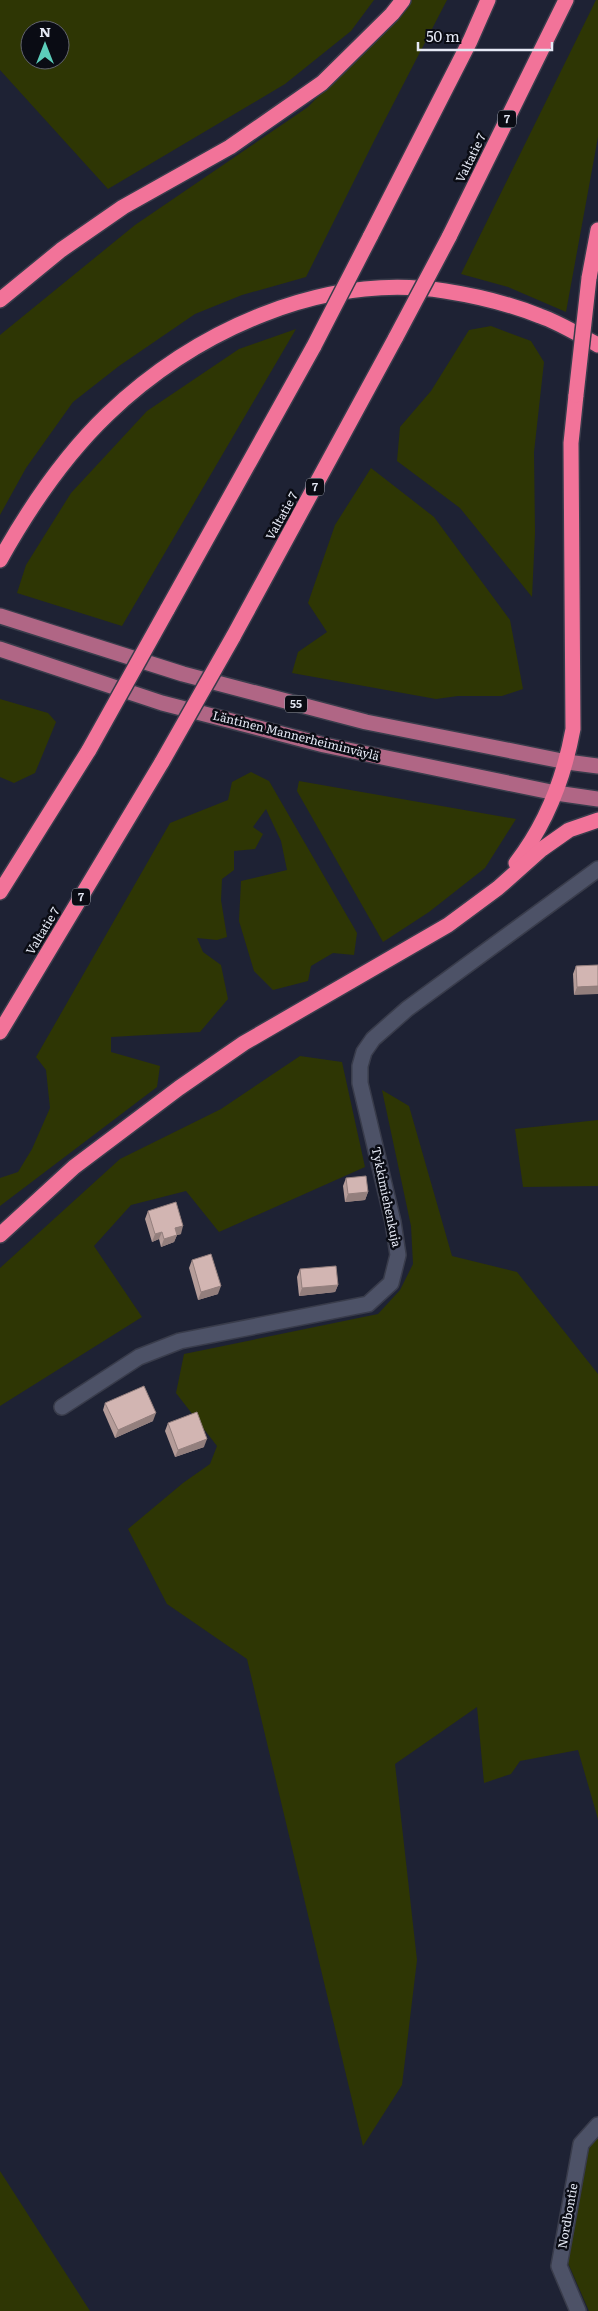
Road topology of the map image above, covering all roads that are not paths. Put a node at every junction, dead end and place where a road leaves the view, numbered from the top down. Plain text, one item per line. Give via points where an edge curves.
1 (404, 0) edge
2 (488, 0) edge
3 (566, 0) edge
4 (598, 230) edge
5 (0, 300) edge
6 (598, 344) edge
7 (2, 557) edge
8 (0, 616) edge
9 (0, 649) edge
10 (567, 762) junction
11 (598, 766) edge
12 (556, 793) junction
13 (598, 799) edge
14 (598, 820) edge
15 (598, 869) edge
16 (498, 888) junction
17 (0, 892) edge
18 (0, 1032) edge
19 (0, 1235) edge
20 (62, 1407) dead end
21 (598, 2125) edge
22 (578, 2311) edge

1 - 5 highway via 322,83 230,147 123,207 61,250
2 - 17 highway, bridge via 314,346 89,750
3 - 18 highway, Valtatie 7 / 7, bridge via 449,237 234,637
4 - 10 highway, bridge via 589,278 571,453 573,729
6 - 7 highway via 541,316 489,300 444,291 387,288 332,294 286,306 242,323 190,352 108,414 68,458
8 - 10 main road, 55 via 183,674 366,722
9 - 12 main road, Läntinen Mannerheiminväylä via 181,708 324,745
10 - 11 main road, 55
10 - 12 highway
12 - 13 main road, Läntinen Mannerheiminväylä
12 - 16 highway via 540,828
14 - 16 highway via 569,830
15 - 20 street, Tykkimiehenkuja via 407,1009 372,1039 364,1052 360,1083 398,1255 391,1283 368,1304 180,1341 139,1357
16 - 19 highway via 448,925 244,1043 179,1088 74,1167
21 - 22 street, Nordbontie via 580,2144 559,2266

